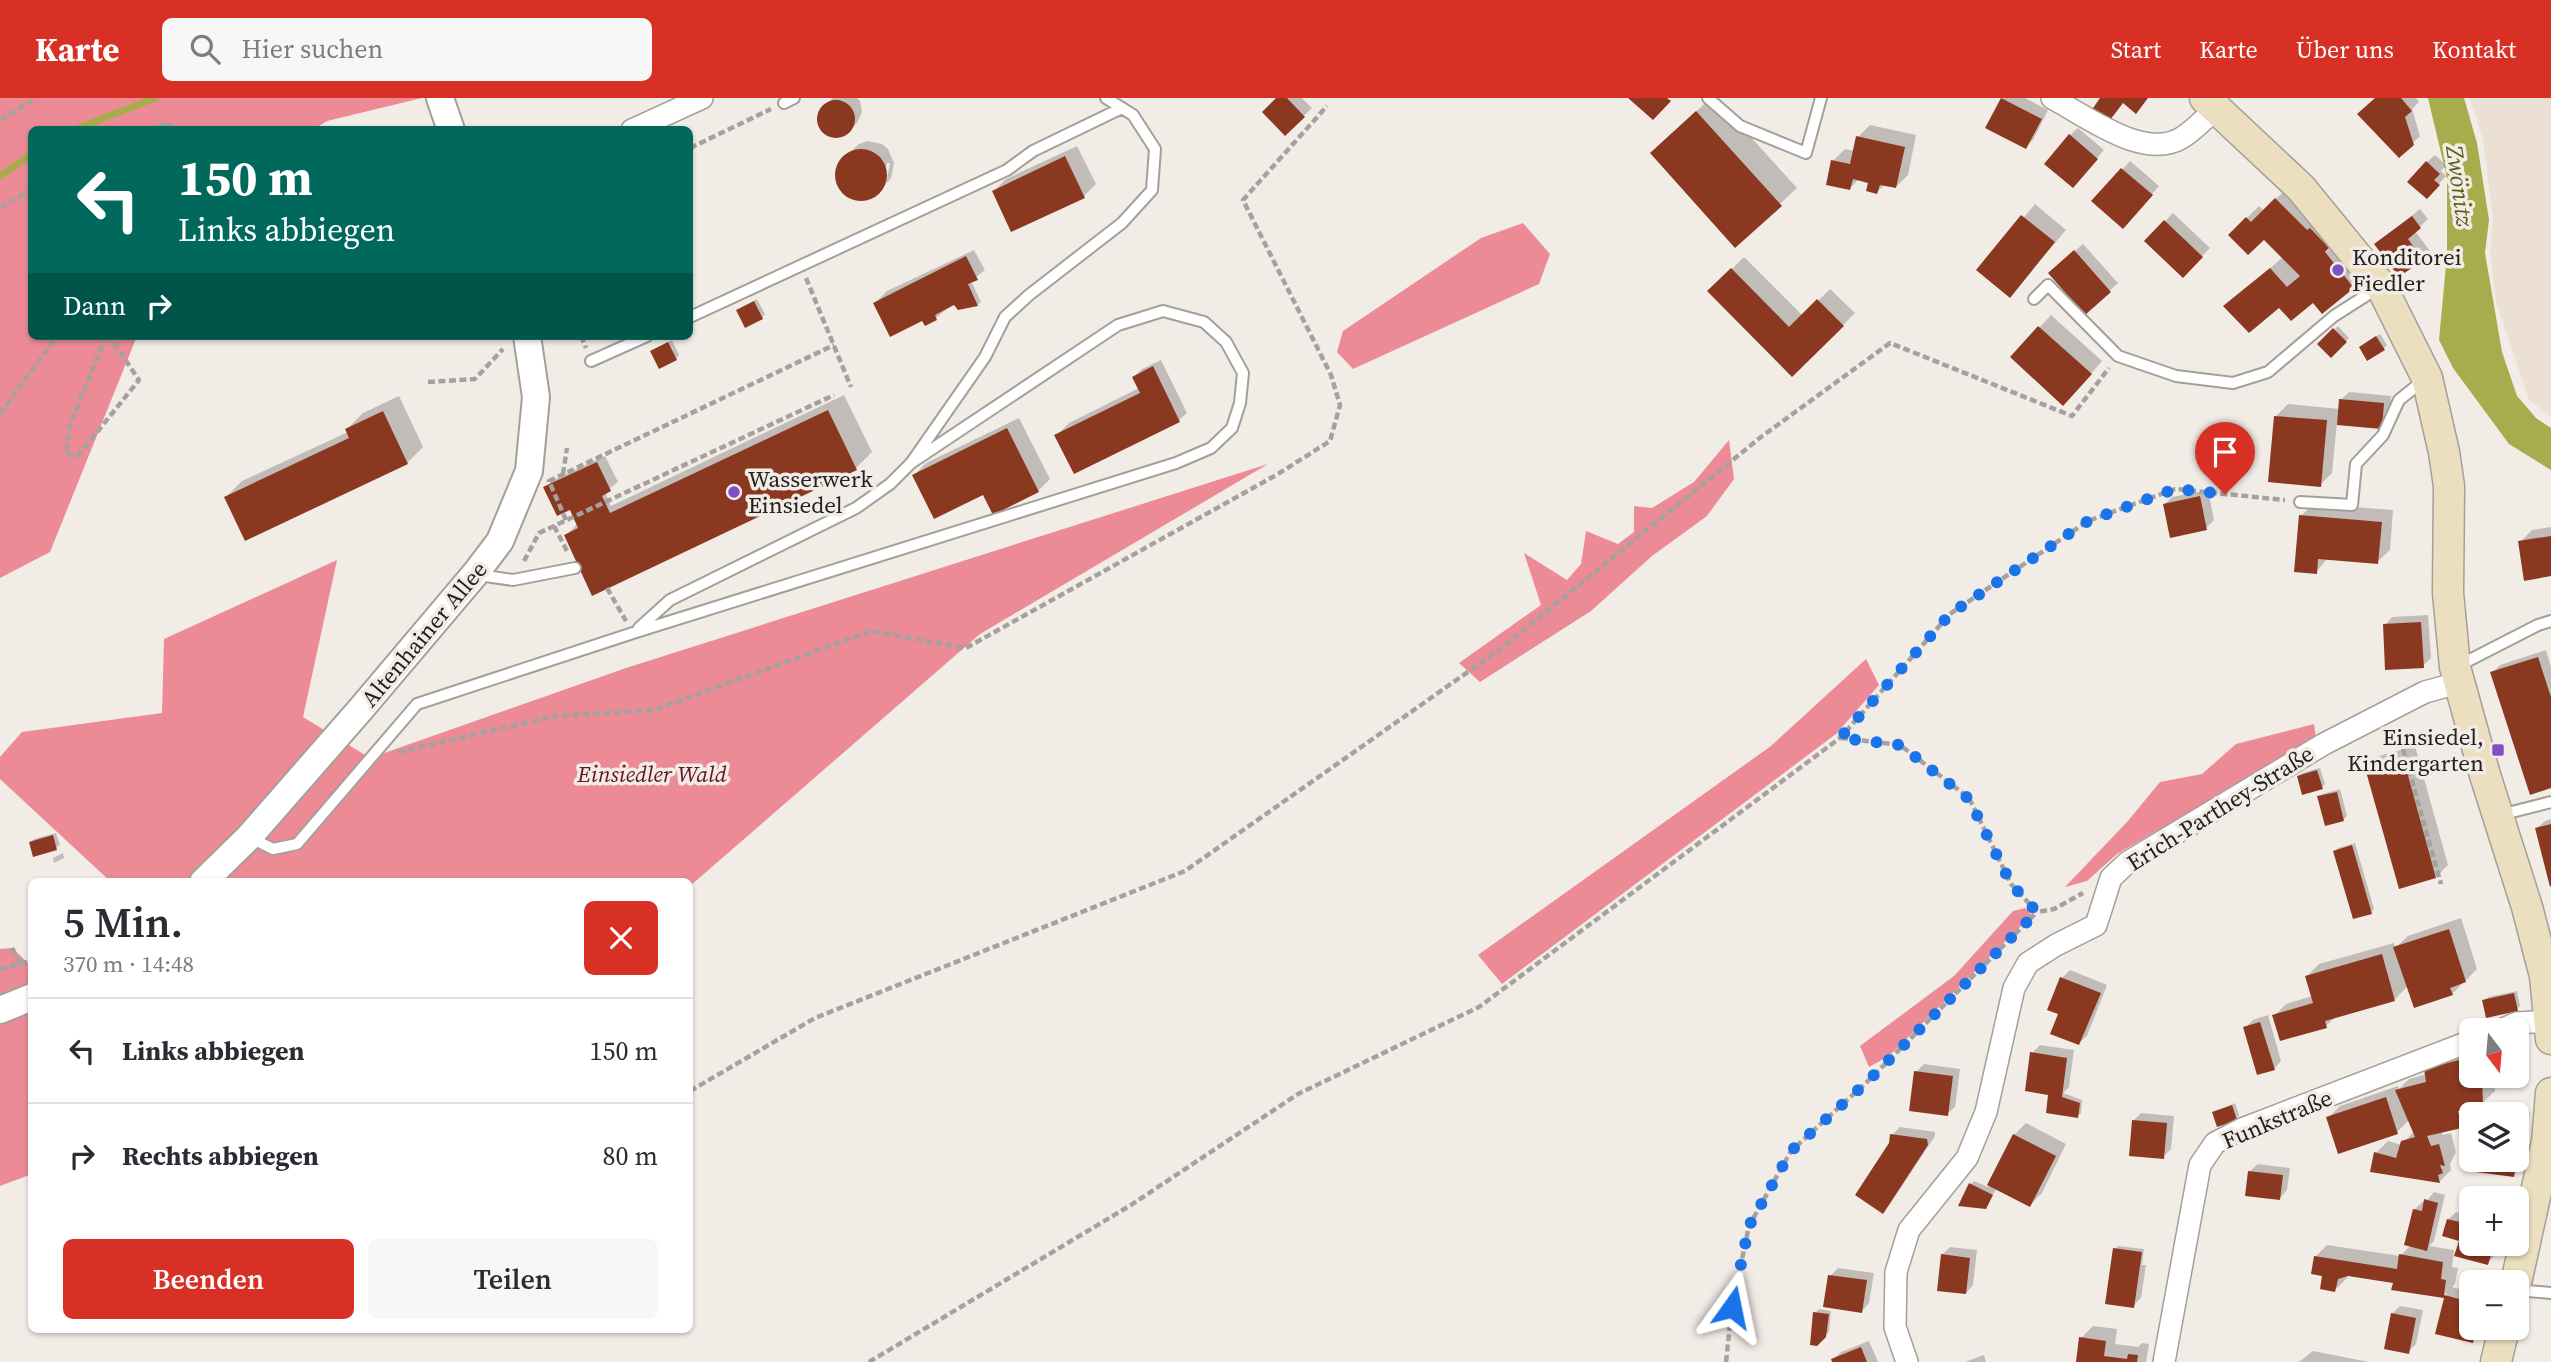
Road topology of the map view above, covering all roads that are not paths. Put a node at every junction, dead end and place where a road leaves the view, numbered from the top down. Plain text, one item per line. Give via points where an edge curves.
1 (440, 98) edge
2 (702, 98) edge
3 (1106, 98) edge
4 (1709, 98) edge
5 (1821, 98) edge
6 (2052, 98) edge
7 (2211, 103) edge
8 (1122, 108) junction
9 (450, 126) edge
10 (641, 126) edge
11 (2381, 286) junction
12 (2034, 299) dead end
13 (693, 316) edge
14 (528, 340) edge
15 (638, 340) edge
16 (591, 361) dead end
17 (2427, 378) junction
18 (911, 463) junction
19 (2300, 502) road end
20 (575, 568) road end
21 (475, 574) junction
22 (2551, 621) edge
23 (636, 632) junction
24 (2456, 675) junction
25 (2551, 802) edge
26 (2497, 816) junction
27 (249, 837) junction
28 (207, 878) edge
29 (28, 999) edge
30 (0, 1010) edge
31 (2529, 1026) edge
32 (2550, 1030) edge
33 (2459, 1046) edge
34 (2551, 1093) edge
35 (2519, 1270) edge
36 (2529, 1291) edge
37 (2551, 1293) edge
38 (2501, 1340) edge
39 (1907, 1362) edge
40 (2164, 1362) edge
41 (2496, 1362) edge

1 - 9 street
2 - 10 street
3 - 8 lane
4 - 5 lane via 1740,126 1806,153
6 - 7 street via 2133,142 2157,145 2181,138
7 - 11 main road via 2301,188
8 - 13 lane via 1033,150 1007,170
8 - 18 lane via 1133,115 1155,149 1152,190 1122,223 1005,317 985,356
11 - 12 lane via 2334,316 2269,372 2233,383 2176,376 2118,356 2048,285
11 - 17 main road
14 - 21 street, Altenhainer Allee via 536,397 529,471 500,541
15 - 16 lane
17 - 19 lane via 2399,400 2383,435 2356,464 2352,505
17 - 24 main road via 2449,486 2448,593
18 - 23 lane via 856,508 670,600
18 - 23 lane via 1118,325 1163,311 1204,322 1226,342 1243,373 1232,428 1211,448
20 - 21 lane via 513,580
21 - 27 street, Altenhainer Allee
22 - 24 lane
23 - 27 lane via 417,704 297,844 273,849
24 - 26 main road
24 - 39 street, Erich-Parthey-Straße via 2324,744 2128,862 2111,878 2096,925 2028,963 2014,988 1986,1112 1966,1158 1909,1230 1896,1272 1895,1326
25 - 26 lane
26 - 32 main road via 2545,976
27 - 28 street, Altenhainer Allee
29 - 30 street
31 - 32 street
33 - 40 street, Funkstraße via 2215,1143 2200,1165
34 - 35 main road via 2547,1142
36 - 37 lane
38 - 41 main road

